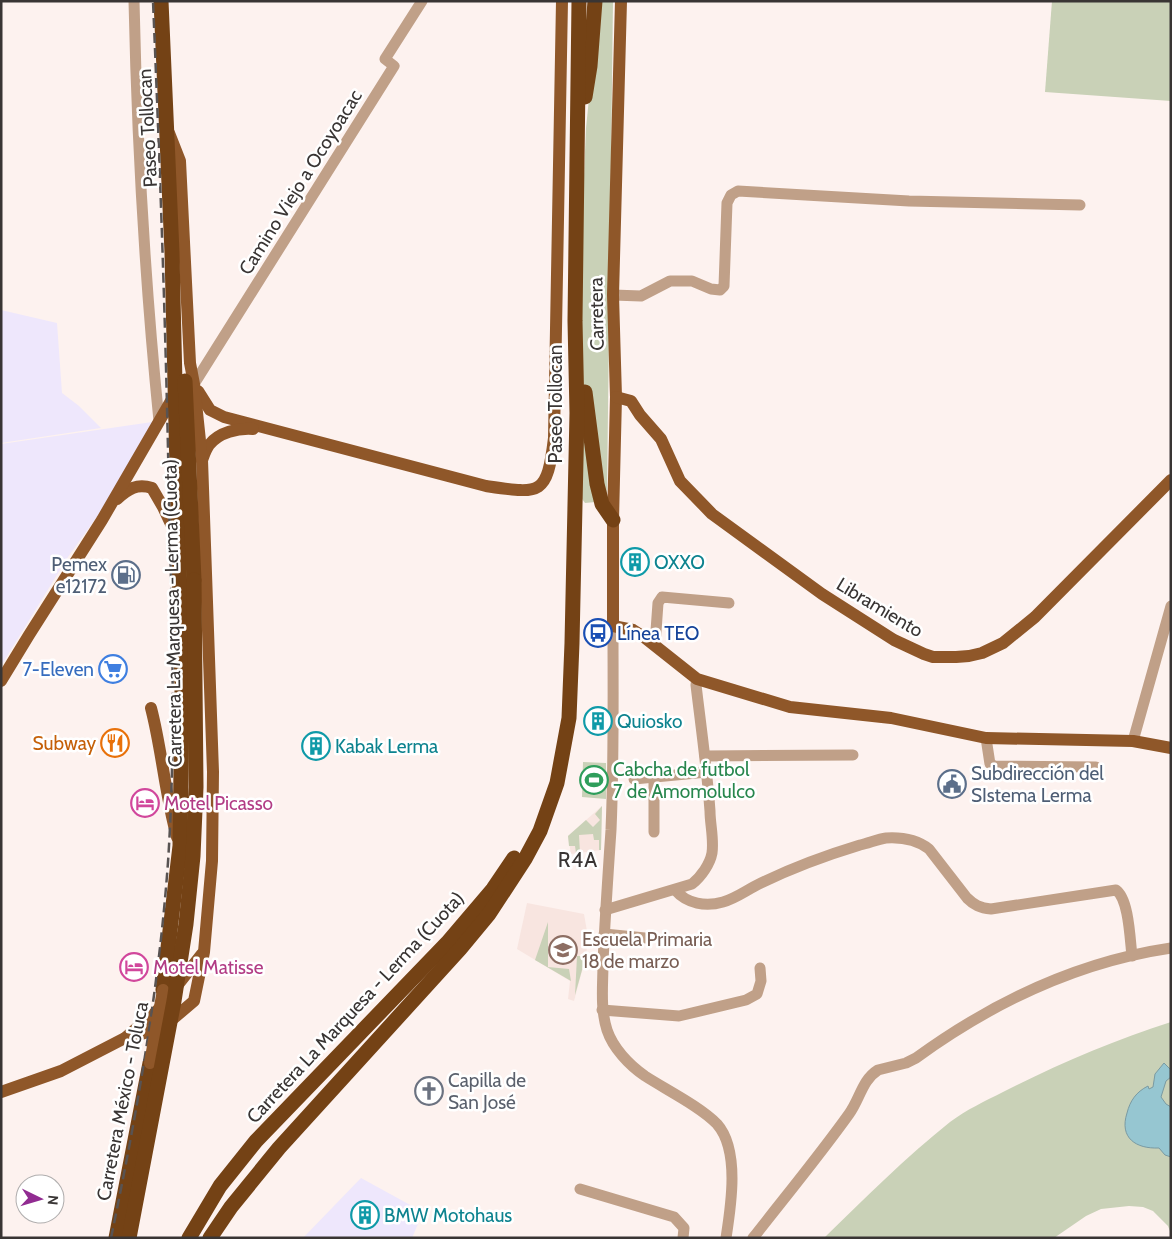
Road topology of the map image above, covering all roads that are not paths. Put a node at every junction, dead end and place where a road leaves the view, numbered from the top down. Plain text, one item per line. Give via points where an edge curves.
1 (134, 1) edge
2 (161, 1) edge
3 (167, 1) edge
4 (422, 1) edge
5 (562, 1) edge
6 (579, 1) edge
7 (595, 1) edge
8 (620, 1) edge
9 (162, 27) junction
10 (166, 126) junction
11 (578, 135) junction
12 (1080, 206) dead end
13 (172, 253) junction
14 (614, 295) junction
15 (575, 321) junction
16 (194, 384) junction
17 (175, 394) junction
18 (616, 396) junction
19 (158, 421) junction
20 (267, 429) junction
21 (202, 460) junction
22 (1171, 480) edge
23 (110, 506) junction
24 (613, 520) junction
25 (179, 542) junction
26 (729, 603) dead end
27 (1171, 606) edge
28 (613, 626) junction
29 (655, 645) junction
30 (697, 679) junction
31 (1, 681) edge
32 (151, 708) dead end
33 (986, 738) junction
34 (1133, 741) junction
35 (1171, 748) edge
36 (853, 755) dead end
37 (705, 756) junction
38 (1096, 767) dead end
39 (707, 772) junction
40 (654, 777) junction
41 (634, 779) dead end
42 (550, 804) junction
43 (654, 832) dead end
44 (180, 846) junction
45 (675, 890) junction
46 (605, 910) junction
47 (604, 934) junction
48 (645, 938) dead end
49 (1171, 948) edge
50 (204, 952) junction
51 (1132, 956) junction
52 (760, 968) dead end
53 (163, 990) joint
54 (602, 1010) junction
55 (123, 1039) junction
56 (150, 1063) joint
57 (1, 1092) edge
58 (580, 1189) dead end
59 (116, 1238) edge
60 (129, 1238) edge
61 (189, 1238) edge
62 (210, 1238) edge
63 (684, 1238) edge
64 (726, 1238) edge
65 (753, 1238) edge

1 - 19 street via 148,313
2 - 9 highway, Paseo Tollocan
3 - 9 street
4 - 16 street, Camino Viejo a Ocoyoacac via 385,59 394,66
5 - 20 main road via 554,438 551,460 542,484 521,491 486,486
6 - 11 highway, Paseo Tollocan
7 - 11 highway via 590,66
8 - 14 main road, Carretera
9 - 10 highway, Paseo Tollocan
10 - 13 highway, Paseo Tollocan
10 - 16 main road via 180,161 190,363
11 - 15 highway, Paseo Tollocan
12 - 14 street via 738,191 727,203 724,286 720,290 692,281 670,281 641,296
13 - 17 highway, Carretera México - Toluca
13 - 60 highway, Carretera La Marquesa - Lerma (Cuota), bridge via 180,295 191,493 196,787 193,856 174,1000
14 - 18 main road, Carretera
15 - 24 highway via 597,484 602,504
15 - 42 highway, Paseo Tollocan via 576,431 569,718
16 - 20 main road via 210,410
16 - 21 main road
17 - 19 main road
17 - 25 highway, Carretera México - Toluca
18 - 22 main road, Libramiento via 631,400 661,439 680,481 712,514 822,594 894,640 933,657 969,656 1003,642 1035,617
18 - 24 main road, Carretera
19 - 23 main road
20 - 21 main road via 241,429 222,435 209,445
21 - 50 main road via 213,772 212,861
23 - 25 main road via 133,487 144,485 152,488
23 - 31 main road
24 - 28 main road, Carretera
25 - 44 highway, Carretera México - Toluca via 182,688
26 - 29 street via 662,597 658,604
27 - 34 street
28 - 29 main road via 633,630
28 - 46 street via 611,829
29 - 30 main road
30 - 33 main road via 790,707 891,718
30 - 37 street
32 - 44 main road via 159,738 169,809
33 - 34 main road
33 - 38 street via 990,764 995,766
34 - 35 main road
36 - 37 street
37 - 39 street
39 - 40 street
39 - 45 street via 712,853 699,879
40 - 41 street
40 - 43 street
42 - 61 highway, Carretera La Marquesa - Lerma (Cuota) via 493,889 397,996 256,1141 220,1186
42 - 62 highway via 525,859 489,914 279,1148
44 - 53 highway, Carretera México - Toluca
45 - 46 street
45 - 51 street via 692,903 722,903 773,877 844,850 884,838 907,839 929,849 967,898 981,908 1116,890 1121,894 1126,909
46 - 47 street
47 - 48 street
47 - 54 street
49 - 51 street
50 - 55 main road via 156,1012
50 - 55 main road via 194,1001 152,1032
51 - 65 street via 1035,987 989,1010 916,1058 874,1072 849,1114
52 - 54 street via 757,994 746,1000 678,1016
53 - 56 main road, Carretera México - Toluca, bridge
54 - 64 street via 608,1032 622,1055 638,1071 705,1113 727,1140 732,1180
55 - 57 main road via 61,1071
56 - 59 highway, Carretera México - Toluca
58 - 63 street via 674,1217 684,1228

